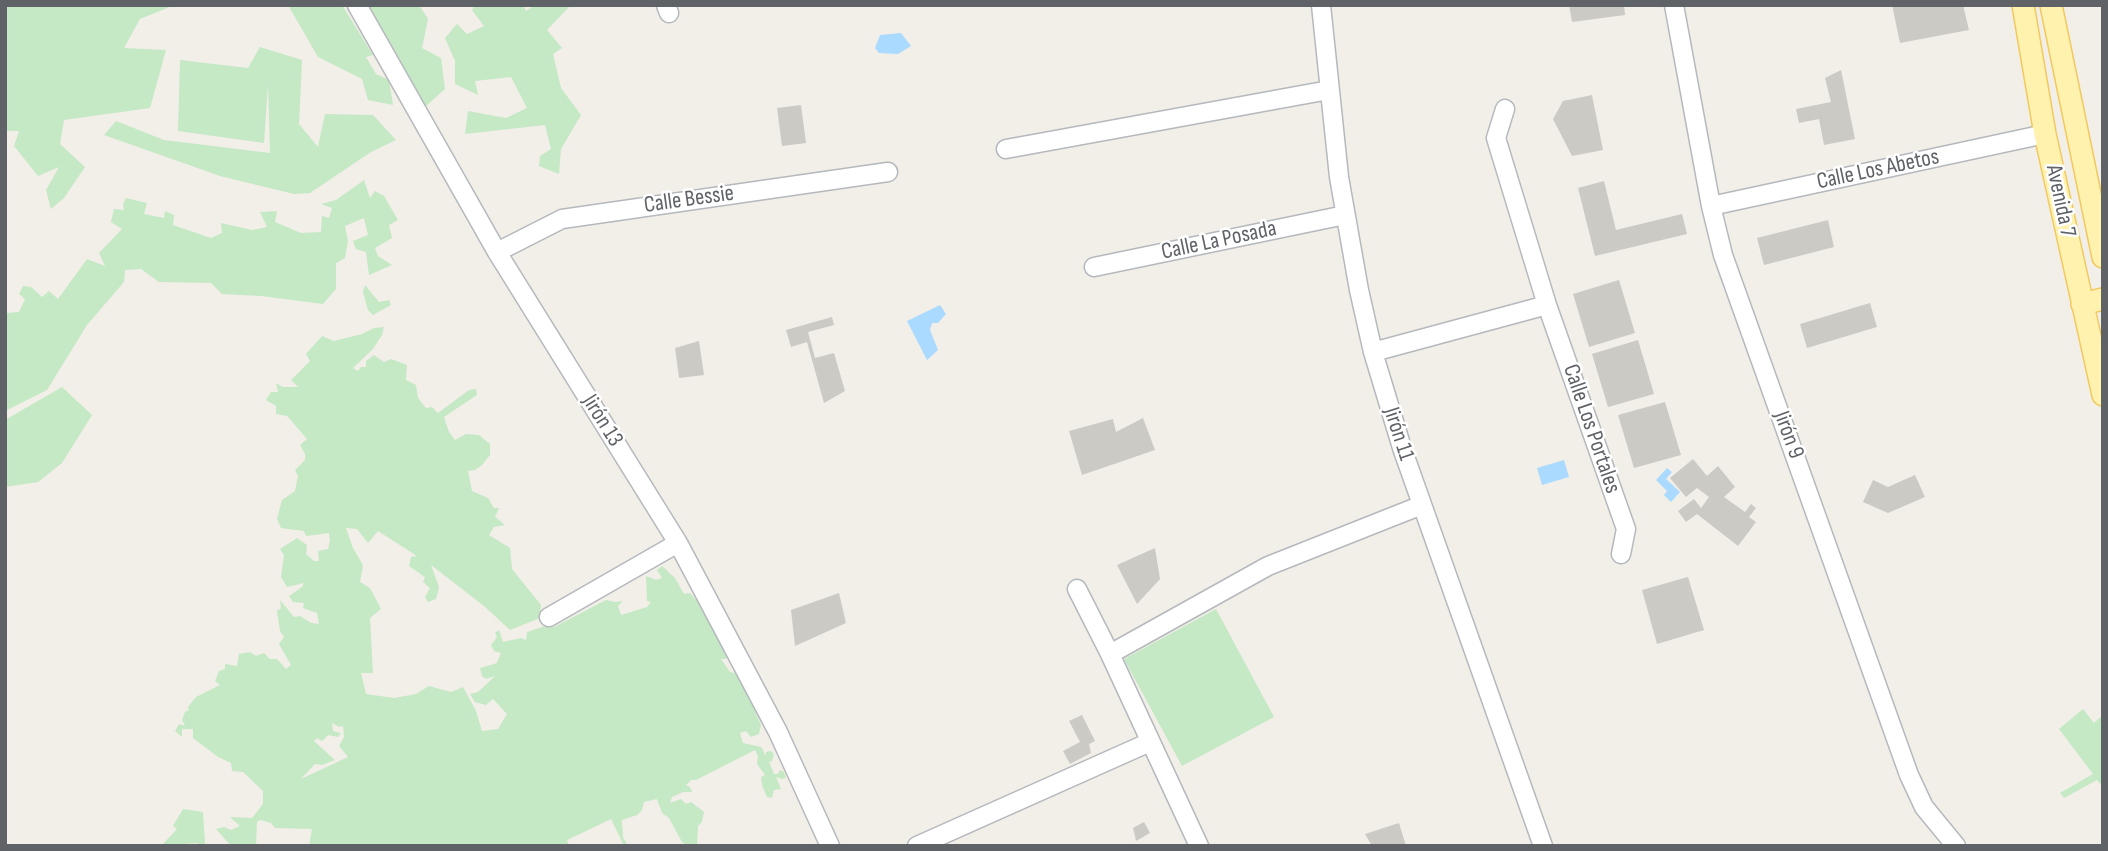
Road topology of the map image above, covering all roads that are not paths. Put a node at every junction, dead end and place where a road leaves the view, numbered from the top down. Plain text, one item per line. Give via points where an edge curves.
1 (357, 5) edge
2 (1321, 5) edge
3 (1674, 5) edge
4 (2023, 5) edge
5 (2051, 5) edge
6 (1329, 89) junction
7 (1505, 109) dead end
8 (2045, 134) junction
9 (1006, 149) dead end
10 (888, 172) dead end
11 (1711, 206) junction
12 (1345, 215) junction
13 (497, 252) junction
14 (2103, 257) edge
15 (1094, 267) dead end
16 (2092, 301) edge
17 (1547, 305) junction
18 (1373, 352) junction
19 (2103, 395) edge
20 (1422, 505) junction
21 (678, 543) junction
22 (1621, 554) dead end
23 (1077, 589) dead end
24 (550, 617) dead end
25 (1110, 654) junction
26 (1150, 742) junction
27 (830, 846) edge
28 (917, 846) edge
29 (1199, 846) edge
30 (1543, 846) edge
31 (1955, 846) edge

1 - 13 street, Jirón 13
2 - 6 street, Jirón 11
3 - 11 street, Jirón 9
4 - 8 main road, Avenida 7
5 - 14 main road, Avenida 7
6 - 9 street
6 - 12 street, Jirón 11
7 - 17 street, Calle Los Portales via 1496,138
8 - 11 street, Calle Los Abetos
8 - 16 main road, Avenida 7
10 - 13 street, Calle Bessie via 562,219
11 - 31 street, Jirón 9 via 1723,255 1909,775 1924,807
12 - 15 street, Calle La Posada
12 - 18 street, Jirón 11
13 - 21 street, Jirón 13
16 - 19 main road, Avenida 7
17 - 18 street
17 - 22 street, Calle Los Portales via 1626,529
18 - 20 street, Jirón 11
20 - 25 street via 1268,566
20 - 30 street, Jirón 11
21 - 24 street
21 - 27 street, Jirón 13 via 778,732
23 - 25 street
25 - 26 street
26 - 28 street
26 - 29 street

